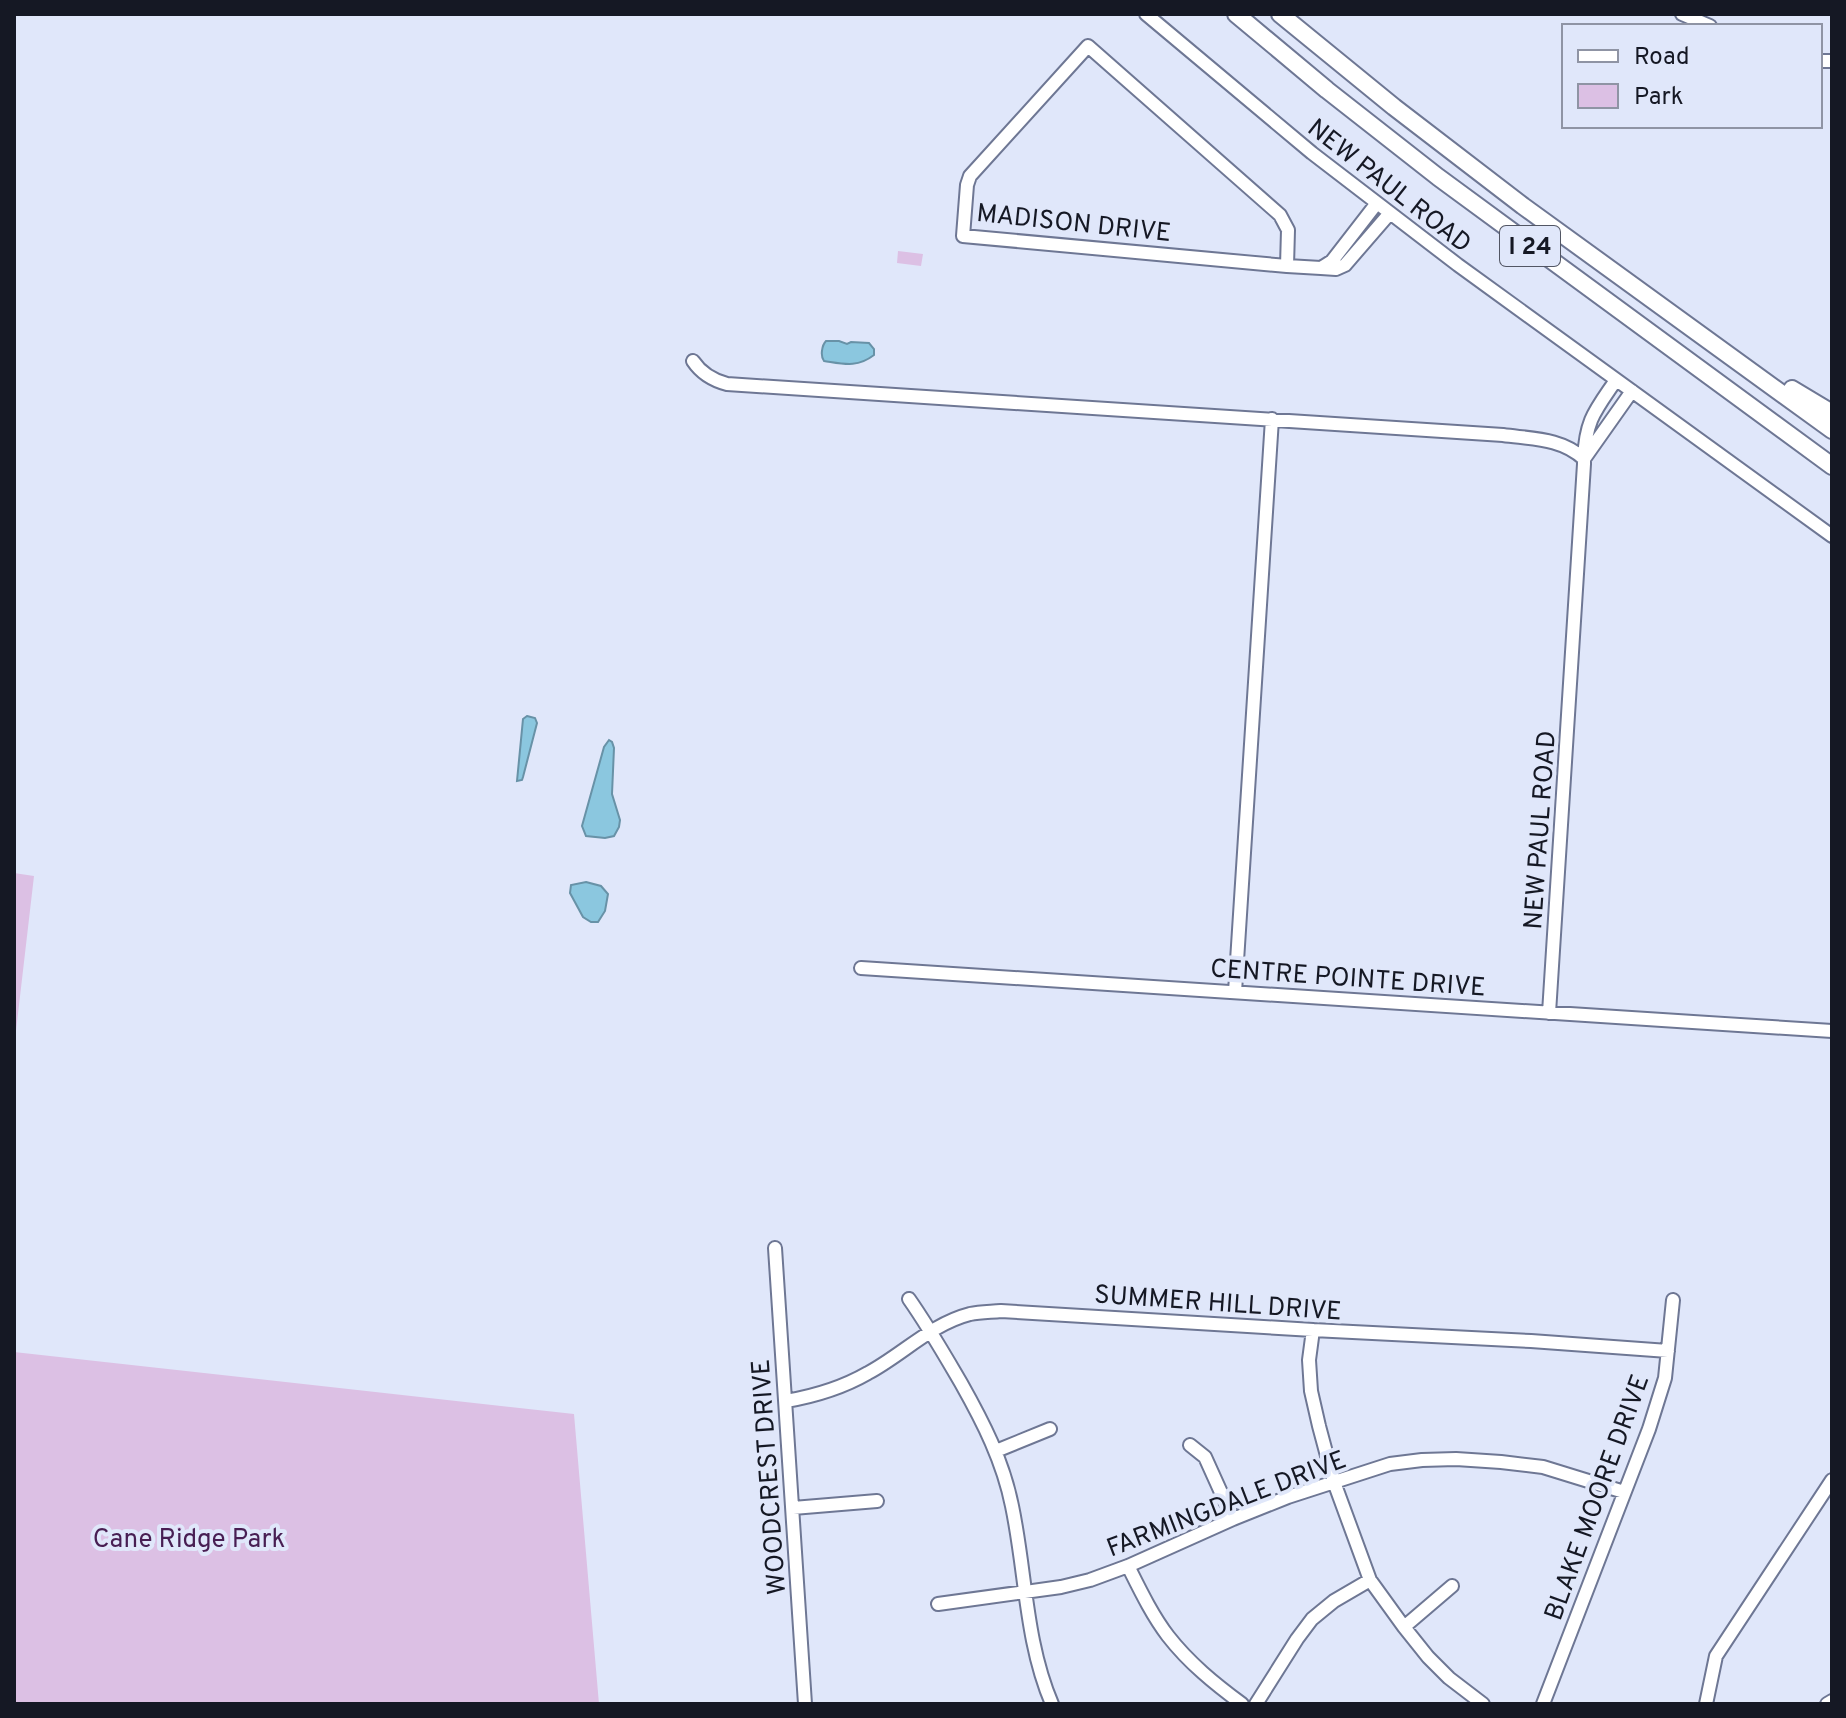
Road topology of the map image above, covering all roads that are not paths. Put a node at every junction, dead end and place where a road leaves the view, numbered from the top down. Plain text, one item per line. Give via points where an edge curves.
1 (1146, 14) edge
2 (1236, 14) edge
3 (1280, 14) edge
4 (1682, 14) edge
5 (1705, 24) edge
6 (1377, 203) junction
7 (1390, 213) junction
8 (1353, 235) junction
9 (1364, 243) junction
10 (1287, 266) junction
11 (1321, 268) junction
12 (1707, 339) junction
13 (693, 361) dead end
14 (1616, 380) junction
15 (1632, 391) junction
16 (1832, 413) edge
17 (1272, 419) junction
18 (1832, 430) edge
19 (1584, 459) junction
20 (1832, 466) edge
21 (1832, 536) edge
22 (861, 968) dead end
23 (1235, 992) junction
24 (1549, 1013) junction
25 (1832, 1031) edge
26 (775, 1248) dead end
27 (909, 1299) dead end
28 (1673, 1300) dead end
29 (1313, 1330) junction
30 (932, 1331) junction
31 (1668, 1351) junction
32 (786, 1401) junction
33 (1050, 1429) dead end
34 (1190, 1445) dead end
35 (996, 1451) junction
36 (1832, 1480) edge
37 (1334, 1482) junction
38 (1624, 1492) junction
39 (877, 1501) dead end
40 (793, 1508) junction
41 (1233, 1519) junction
42 (1128, 1566) junction
43 (1370, 1580) junction
44 (1452, 1586) dead end
45 (1026, 1592) junction
46 (938, 1604) dead end
47 (1404, 1627) junction
48 (1832, 1701) edge
49 (805, 1704) edge
50 (1052, 1704) edge
51 (1242, 1704) edge
52 (1256, 1704) edge
53 (1483, 1704) edge
54 (1543, 1704) edge
55 (1706, 1704) edge
56 (1827, 1704) edge

1 - 6 street, NEW PAUL ROAD
2 - 20 highway, I 24 via 1438,177
3 - 12 highway, I 24 via 1523,206
4 - 5 street
6 - 7 street, NEW PAUL ROAD
6 - 8 street
7 - 9 street, MADISON DRIVE
7 - 14 street, NEW PAUL ROAD
8 - 9 street
8 - 11 street
9 - 11 street, MADISON DRIVE via 1342,267
10 - 10 street, MADISON DRIVE via 963,236 967,185 1088,46 1280,215 1288,230
10 - 11 street, MADISON DRIVE
12 - 16 highway
12 - 18 highway, I 24
13 - 17 street via 710,378 727,384
14 - 15 street, NEW PAUL ROAD
14 - 19 street, NEW PAUL ROAD via 1589,422
15 - 19 street
15 - 21 street, NEW PAUL ROAD
17 - 19 street via 1517,437 1562,444
17 - 23 street
19 - 24 street, NEW PAUL ROAD
22 - 23 street, CENTRE POINTE DRIVE
23 - 24 street, CENTRE POINTE DRIVE
24 - 25 street, CENTRE POINTE DRIVE
26 - 32 street, WOODCREST DRIVE
27 - 30 street
28 - 31 street, BLAKE MOORE DRIVE
29 - 30 street, SUMMER HILL DRIVE via 1001,1311 971,1314
29 - 31 street, SUMMER HILL DRIVE
29 - 37 street via 1311,1391
30 - 32 street, SUMMER HILL DRIVE via 869,1373
30 - 35 street
31 - 38 street, BLAKE MOORE DRIVE via 1665,1378
32 - 40 street, WOODCREST DRIVE
33 - 35 street
34 - 41 street via 1205,1457
35 - 45 street via 1012,1505
36 - 55 street via 1716,1656
37 - 38 street, FARMINGDALE DRIVE via 1390,1464 1456,1459 1543,1467
37 - 41 street, FARMINGDALE DRIVE
37 - 43 street
38 - 54 street, BLAKE MOORE DRIVE
39 - 40 street
40 - 49 street, WOODCREST DRIVE
41 - 42 street, FARMINGDALE DRIVE
42 - 45 street, FARMINGDALE DRIVE via 1090,1580
42 - 51 street via 1169,1637
43 - 47 street
43 - 52 street via 1312,1619
44 - 47 street
45 - 46 street, FARMINGDALE DRIVE
45 - 50 street via 1030,1631
47 - 53 street via 1449,1678
48 - 56 street

